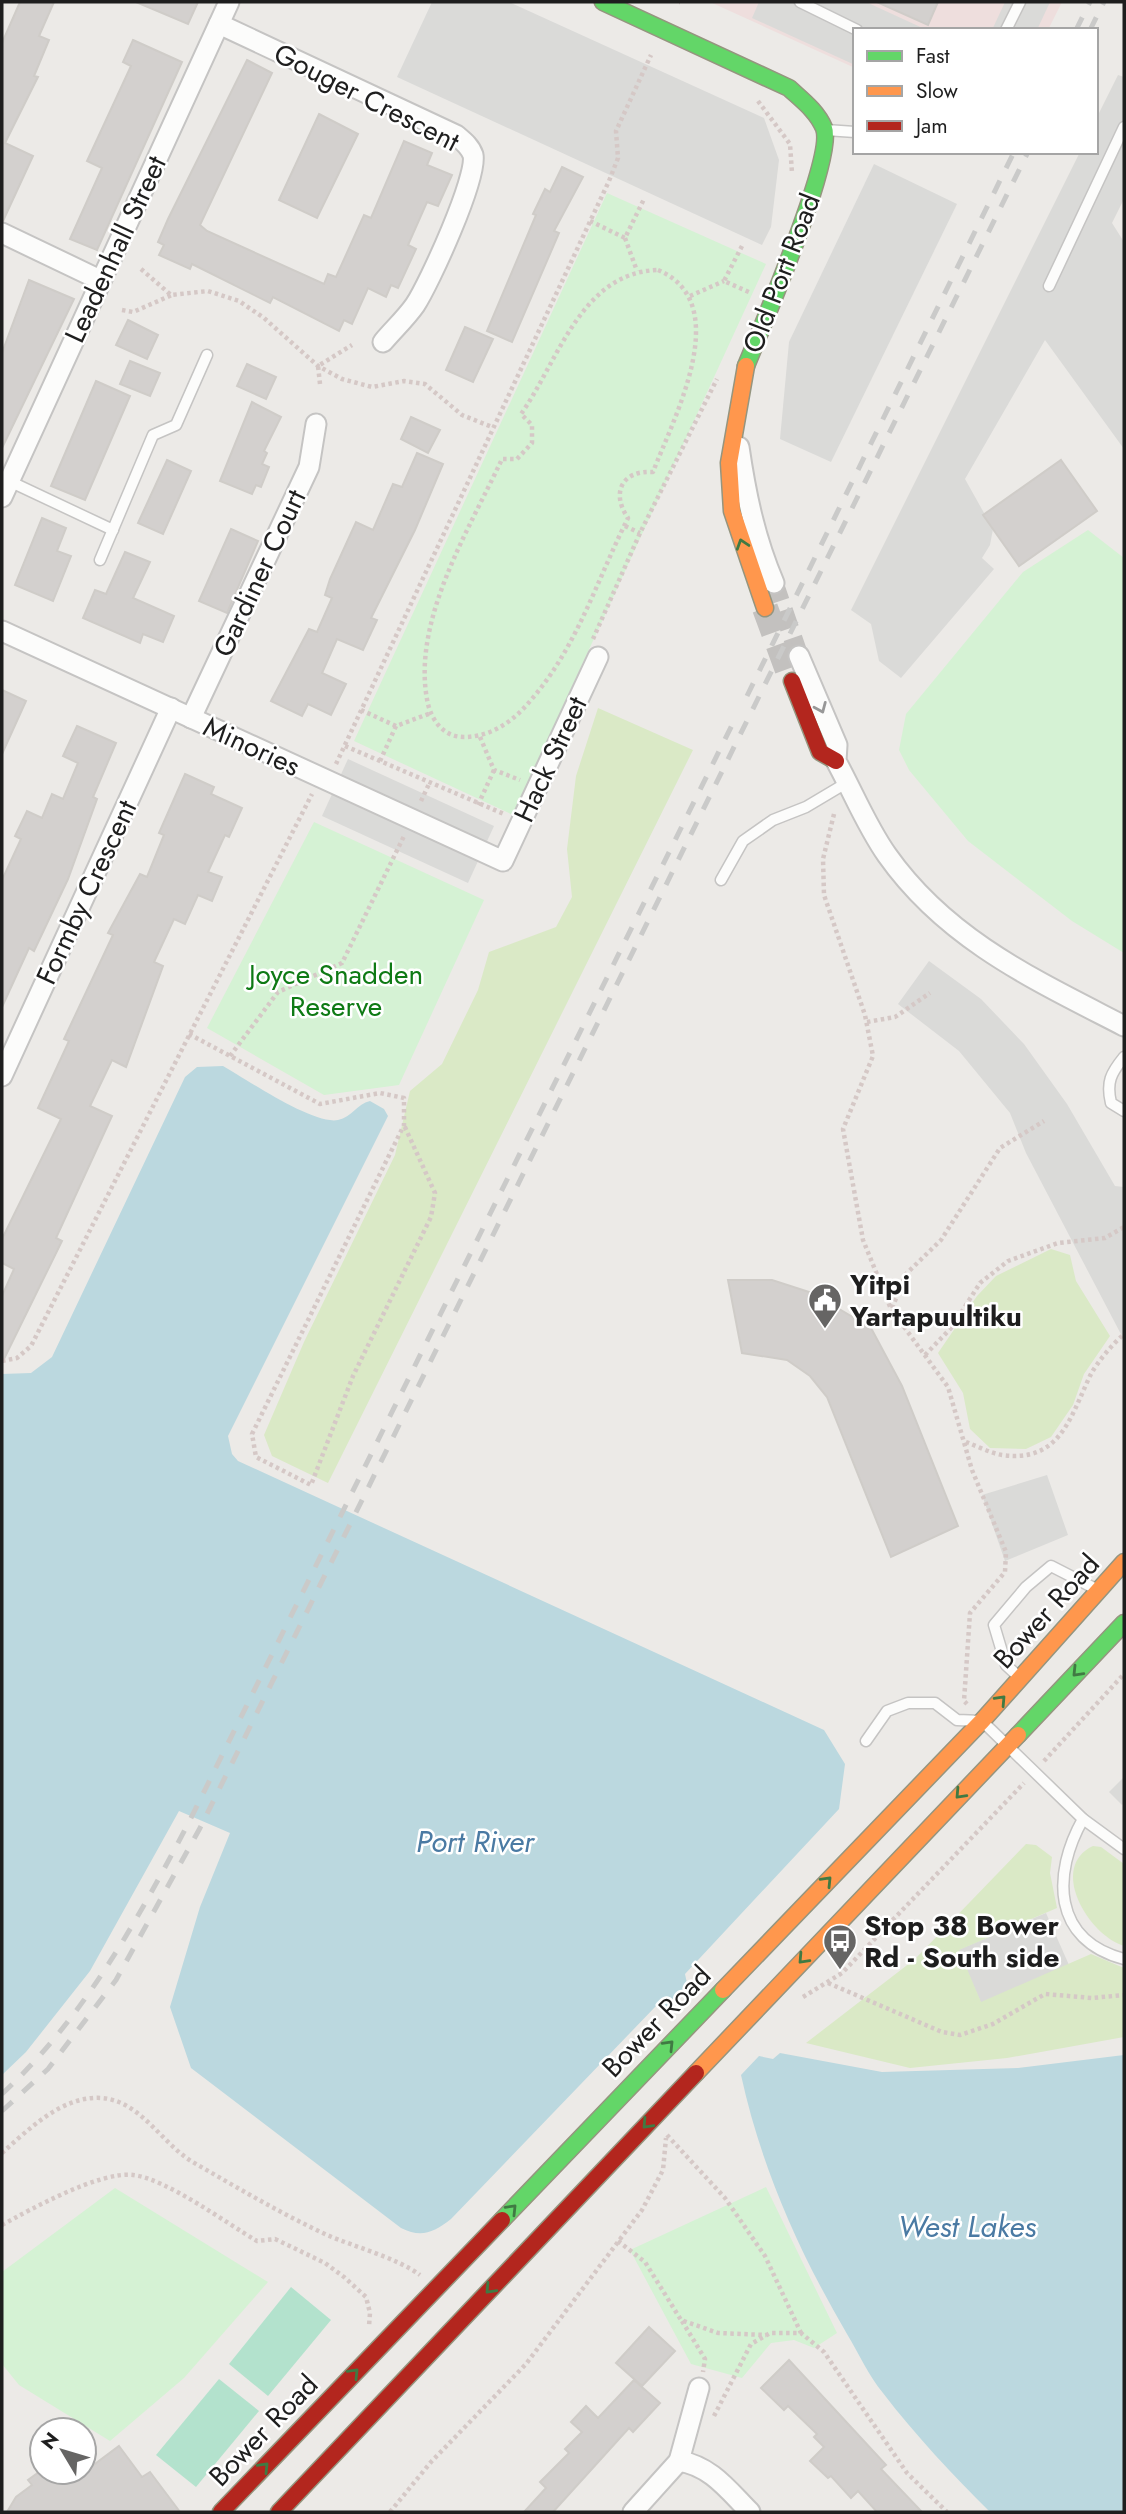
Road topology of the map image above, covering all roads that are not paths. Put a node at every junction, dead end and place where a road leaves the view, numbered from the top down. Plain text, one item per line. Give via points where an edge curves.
1 (229, 2) edge
2 (603, 2) edge
3 (800, 2) edge
4 (1020, 2) edge
5 (219, 24) junction
6 (853, 28) edge
7 (1007, 28) edge
8 (1124, 127) edge
9 (825, 130) junction
10 (853, 132) edge
11 (2, 233) edge
12 (100, 280) junction
13 (1049, 286) dead end
14 (383, 342) dead end
15 (207, 355) dead end
16 (734, 415) junction
17 (316, 424) dead end
18 (6, 489) edge
19 (113, 530) junction
20 (100, 560) dead end
21 (774, 583) tunnel mouth
22 (765, 608) tunnel mouth
23 (2, 631) edge
24 (799, 656) tunnel mouth
25 (598, 657) dead end
26 (792, 681) tunnel mouth
27 (170, 708) junction
28 (191, 718) junction
29 (836, 761) junction
30 (848, 782) junction
31 (503, 861) joint
32 (721, 880) dead end
33 (1124, 1026) edge
34 (1124, 1057) edge
35 (2, 1076) edge
36 (1124, 1111) edge
37 (1124, 1562) edge
38 (1099, 1591) junction
39 (1124, 1623) edge
40 (1021, 1679) junction
41 (982, 1721) junction
42 (866, 1741) dead end
43 (1007, 1745) junction
44 (1083, 1819) junction
45 (1124, 1849) edge
46 (1124, 1959) edge
47 (699, 2388) road end
48 (679, 2461) junction
49 (221, 2512) edge
50 (279, 2512) edge
51 (632, 2512) edge
52 (750, 2512) edge

1 - 5 street, Leadenhall Street
2 - 9 main road via 789,88 811,107
3 - 6 lane
4 - 7 lane
5 - 12 street, Leadenhall Street
5 - 14 street, Gouger Crescent via 456,135 468,145 473,174 465,198 415,304
8 - 13 lane
9 - 10 lane
9 - 16 main road, Old Port Road via 802,225 743,374
11 - 12 street
12 - 18 street, Leadenhall Street
15 - 19 lane via 176,425 153,435
16 - 21 street, Old Port Road via 747,505
22 -> 16 main road, Old Port Road via 732,511 729,463
17 - 28 street, Gardiner Court via 309,467
18 - 19 lane
19 - 20 lane
23 - 27 street, Minories
24 -> 29 street via 837,745
25 - 31 street, Hack Street
26 - 29 main road via 820,752
27 - 28 street, Minories
27 - 35 street, Formby Crescent
28 - 31 street, Minories
29 - 30 street
30 - 32 lane via 773,820 743,842
30 - 33 street via 886,854 947,921 1006,965
34 - 36 lane via 1107,1086 1111,1102
37 - 38 main road, Bower Road
38 - 40 main road, Bower Road
38 - 40 lane via 1051,1566 1026,1587 994,1625 1006,1665
39 -> 43 main road
41 -> 40 main road, Bower Road
41 - 42 lane via 957,1720 935,1703 908,1703 887,1711
41 - 43 lane
49 -> 41 main road, Bower Road
43 - 44 lane
43 -> 50 main road
44 - 45 lane
44 - 46 lane via 1069,1842 1062,1871 1064,1904 1076,1931
47 - 48 street
48 - 51 street
48 - 52 street via 697,2464 712,2474

